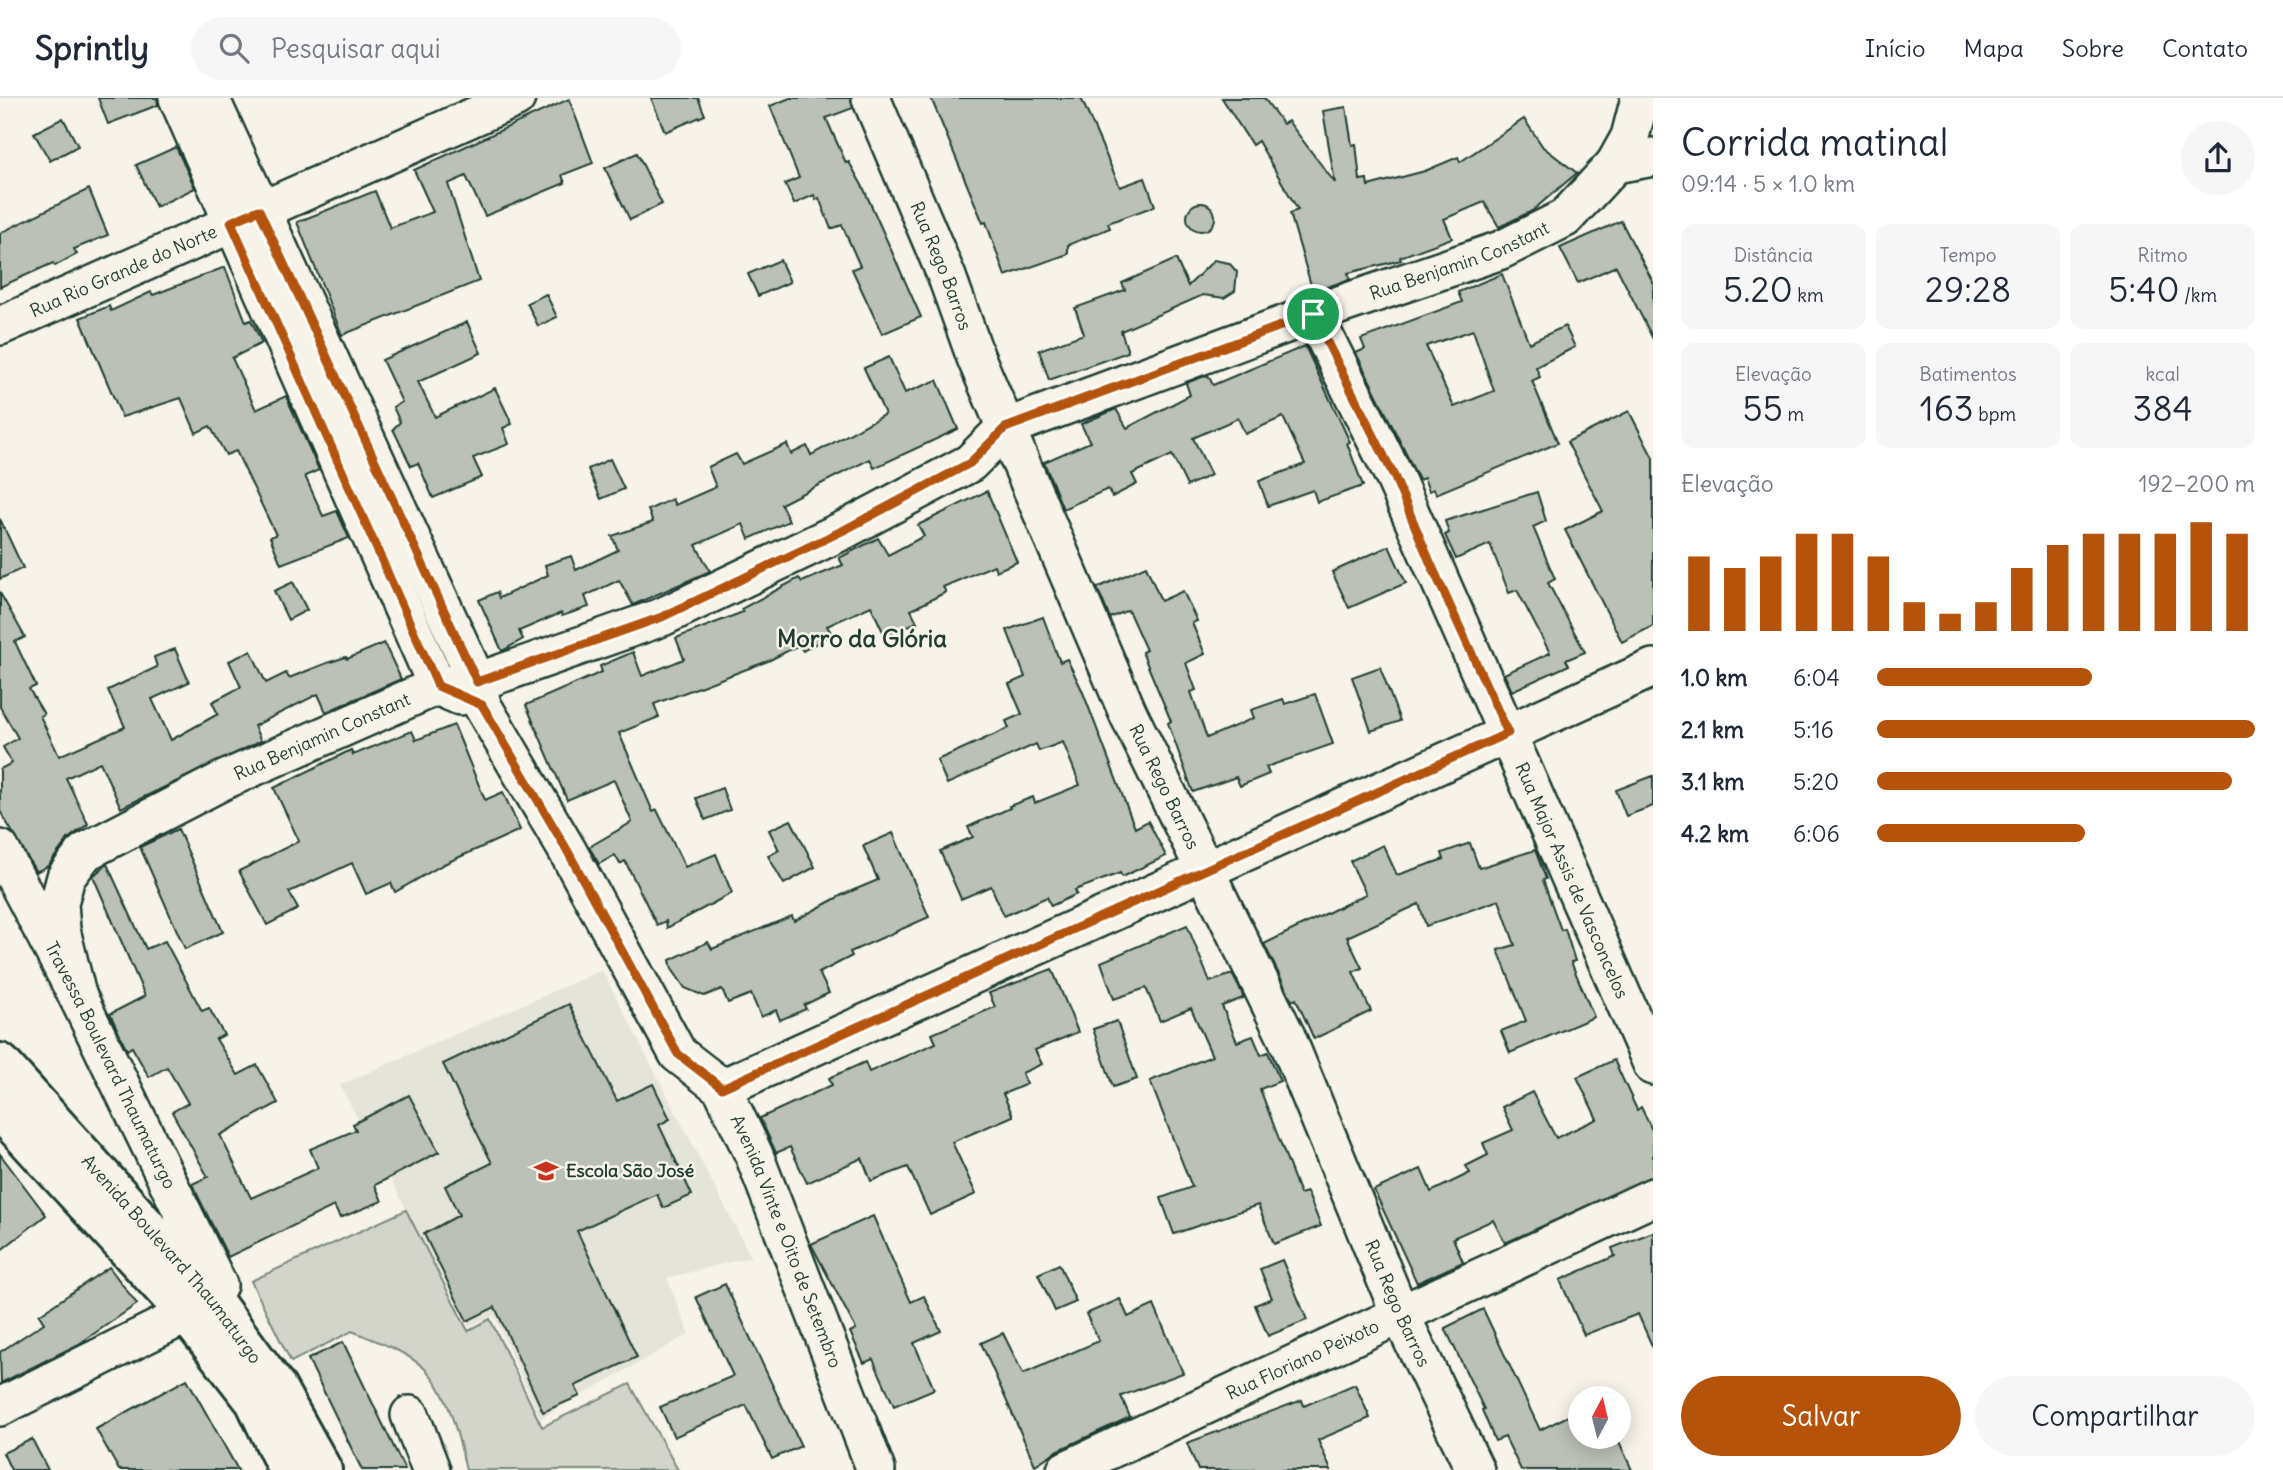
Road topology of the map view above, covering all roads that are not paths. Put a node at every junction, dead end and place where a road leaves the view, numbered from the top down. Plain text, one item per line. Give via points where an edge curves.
1 (178, 98) edge
2 (209, 98) edge
3 (516, 98) edge
4 (871, 98) edge
5 (1640, 98) edge
6 (1653, 157) edge
7 (1615, 164) junction
8 (245, 216) junction
9 (1313, 314) junction
10 (0, 326) edge
11 (1005, 428) junction
12 (1653, 668) edge
13 (438, 686) junction
14 (479, 694) junction
15 (1508, 733) junction
16 (0, 849) edge
17 (1204, 872) junction
18 (77, 995) junction
19 (0, 1063) edge
20 (1653, 1066) edge
21 (722, 1088) junction
22 (0, 1110) edge
23 (1653, 1197) edge
24 (205, 1299) junction
25 (1401, 1316) junction
26 (0, 1407) edge
27 (410, 1415) dead end
28 (288, 1470) edge
29 (322, 1470) edge
30 (431, 1470) edge
31 (876, 1470) edge
32 (1066, 1470) edge
33 (1475, 1470) edge

1 - 8 street, Avenida Vinte e Oito de Setembro
2 - 8 street, Avenida Vinte e Oito de Setembro
3 - 8 street, Rua Rio Grande do Norte
4 - 11 street, Rua Rego Barros
5 - 7 street, Rua Benjamin Constant via 1630,137
6 - 7 street
7 - 9 street, Rua Benjamin Constant via 1565,218 1511,245
8 - 10 street, Rua Rio Grande do Norte
8 - 13 street, Avenida Vinte e Oito de Setembro
8 - 14 street, Avenida Vinte e Oito de Setembro
9 - 11 street, Rua Benjamin Constant
9 - 15 street, Rua Major Assis de Vasconcelos via 1395,478
11 - 14 street, Rua Benjamin Constant via 970,463 821,541 662,617
11 - 17 street, Rua Rego Barros via 1128,713
12 - 15 street
13 - 14 street, Rua Benjamin Constant
13 - 18 street, Rua Benjamin Constant via 222,781 85,852 66,877 60,903 61,930
14 - 21 street, Avenida Vinte e Oito de Setembro via 678,1054
15 - 17 street
15 - 20 street, Rua Major Assis de Vasconcelos
16 - 18 street, Travessa Boulevard Thaumaturgo
17 - 21 street
17 - 25 street, Rua Rego Barros via 1286,1036
18 - 24 street, Travessa Boulevard Thaumaturgo
19 - 24 main road, Avenida Boulevard Thaumaturgo
21 - 31 street, Avenida Vinte e Oito de Setembro via 754,1155
22 - 24 main road, Avenida Boulevard Thaumaturgo
23 - 25 street, Rua Floriano Peixoto
24 - 26 street
24 - 28 main road, Avenida Boulevard Thaumaturgo
24 - 29 main road, Avenida Boulevard Thaumaturgo via 275,1387
25 - 32 street, Rua Floriano Peixoto
25 - 33 street, Rua Rego Barros
27 - 30 street

